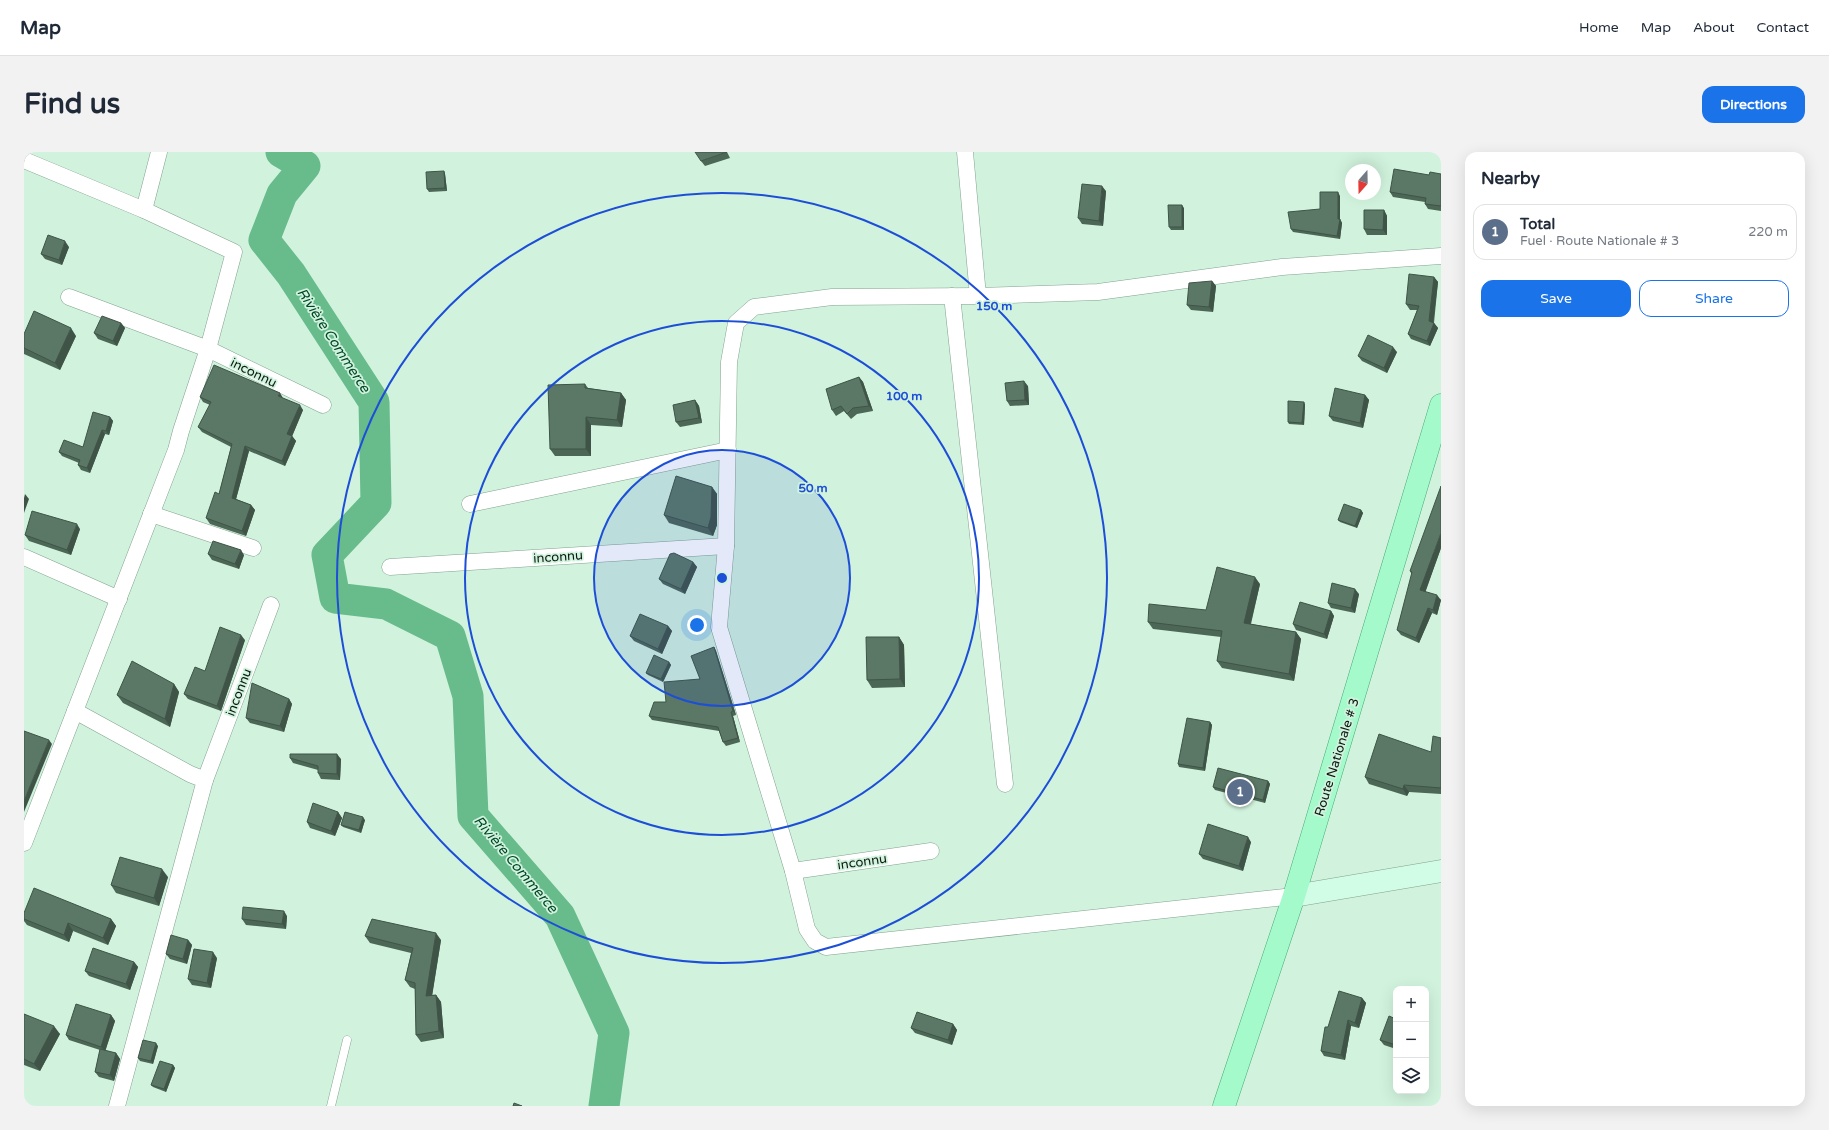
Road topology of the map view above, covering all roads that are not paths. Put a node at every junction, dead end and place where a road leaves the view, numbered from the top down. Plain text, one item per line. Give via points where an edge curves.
1 (158, 152) edge
2 (965, 152) edge
3 (24, 160) edge
4 (144, 210) junction
5 (1441, 256) edge
6 (952, 296) junction
7 (978, 296) junction
8 (69, 297) dead end
9 (208, 349) junction
10 (323, 405) dead end
11 (1441, 406) edge
12 (728, 450) junction
13 (470, 504) dead end
14 (151, 514) junction
15 (726, 546) junction
16 (253, 548) dead end
17 (24, 557) edge
18 (390, 566) dead end
19 (119, 599) junction
20 (271, 605) dead end
21 (75, 711) junction
22 (205, 780) junction
23 (1005, 784) dead end
24 (24, 843) edge
25 (931, 851) dead end
26 (793, 871) junction
27 (1441, 871) edge
28 (1294, 896) junction
29 (348, 1040) dead end
30 (117, 1106) edge
31 (331, 1106) edge
32 (1224, 1106) edge

1 - 4 street
2 - 7 street
3 - 4 street
4 - 9 street via 234,252
5 - 7 street via 1282,267 1098,292
6 - 7 street
6 - 12 street via 832,297 754,307 736,323 733,336 729,362
6 - 23 street
8 - 9 street, inconnu
9 - 10 street, inconnu
9 - 14 street via 176,450
11 - 28 main road, Route Nationale # 3
12 - 13 street
12 - 15 street
14 - 16 street
14 - 19 street
15 - 18 street, inconnu
15 - 26 street via 719,627
17 - 19 street
19 - 21 street
20 - 22 street, inconnu
21 - 22 street
21 - 24 street
22 - 30 street, inconnu
25 - 26 street, inconnu
26 - 28 street via 807,929 815,941 826,947
27 - 28 main road
28 - 32 main road, Route Nationale # 3
29 - 31 lane

